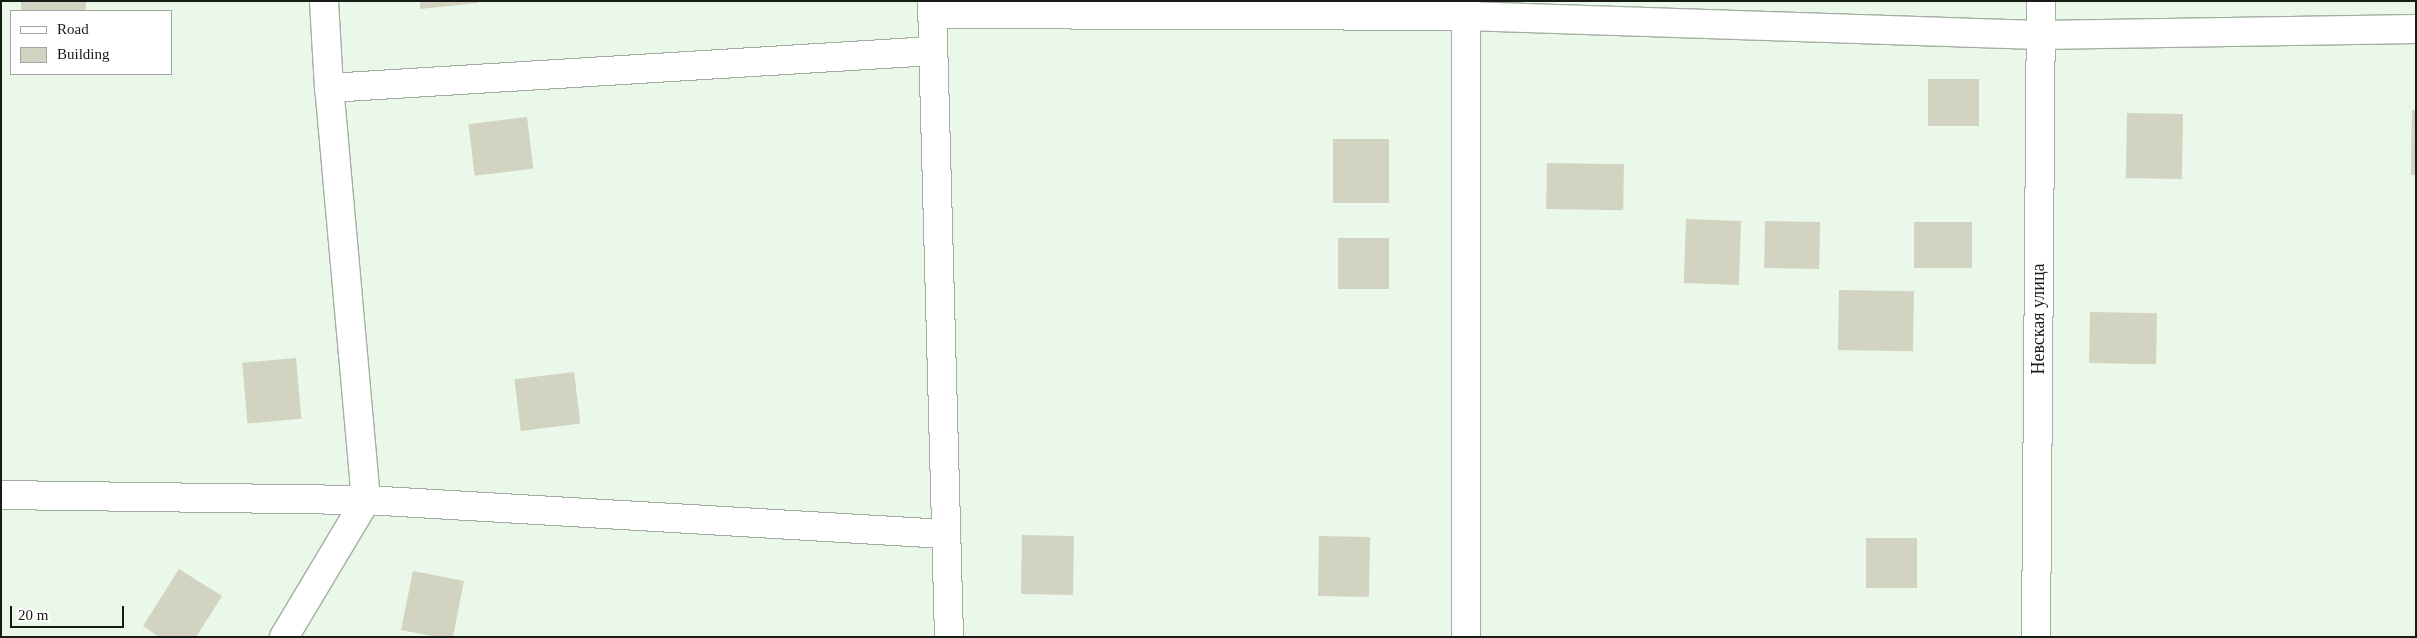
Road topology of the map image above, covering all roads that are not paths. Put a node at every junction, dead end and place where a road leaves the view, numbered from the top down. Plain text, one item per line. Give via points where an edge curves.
1 (324, 1) edge
2 (2040, 1) edge
3 (932, 8) edge
4 (1466, 9) edge
5 (2416, 29) edge
6 (2040, 36) junction
7 (932, 51) junction
8 (329, 88) junction
9 (1, 495) edge
10 (366, 500) junction
11 (945, 534) junction
12 (284, 637) edge
13 (949, 637) edge
14 (1466, 637) edge
15 (2036, 637) edge

1 - 8 street
2 - 6 street, Невская улица
3 - 4 street
3 - 7 street
4 - 6 street
4 - 14 street
5 - 6 street
6 - 15 street, Невская улица
7 - 8 street
7 - 11 street
8 - 10 street
9 - 10 street
10 - 11 street
10 - 12 street
11 - 13 street

